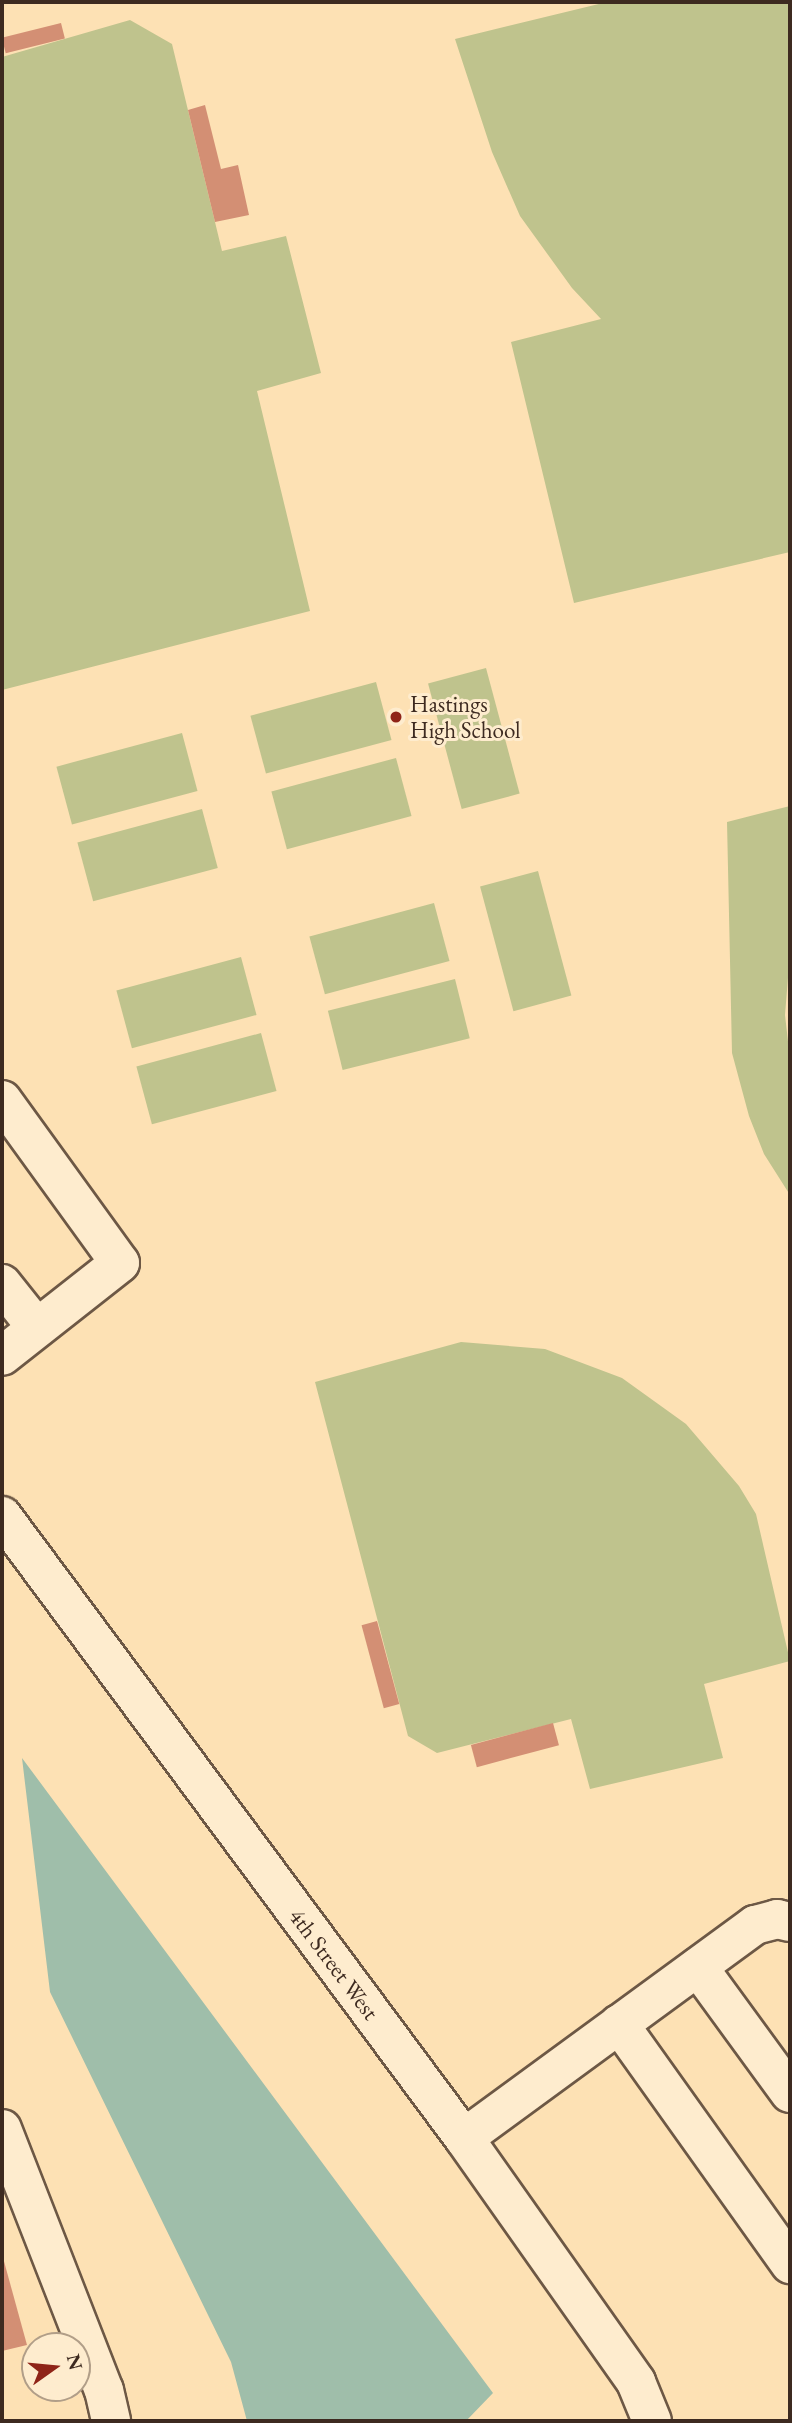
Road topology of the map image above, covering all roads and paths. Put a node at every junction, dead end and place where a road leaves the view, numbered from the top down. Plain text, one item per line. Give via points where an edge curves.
1 (2, 1100) edge
2 (2, 1284) edge
3 (37, 1328) junction
4 (2, 1356) edge
5 (2, 1516) edge
6 (790, 1922) edge
7 (698, 1967) junction
8 (620, 2024) junction
9 (790, 2093) edge
10 (2, 2129) edge
11 (464, 2138) junction
12 (790, 2264) edge
13 (111, 2421) edge
14 (652, 2421) edge

1 - 3 street via 120,1264
2 - 3 street
3 - 4 street
5 - 11 street, 4th Street West
6 - 7 street via 777,1919 755,1926
7 - 8 street
7 - 9 street
8 - 11 street
8 - 12 street
10 - 13 street via 104,2390
11 - 14 street, 4th Street West via 636,2382

